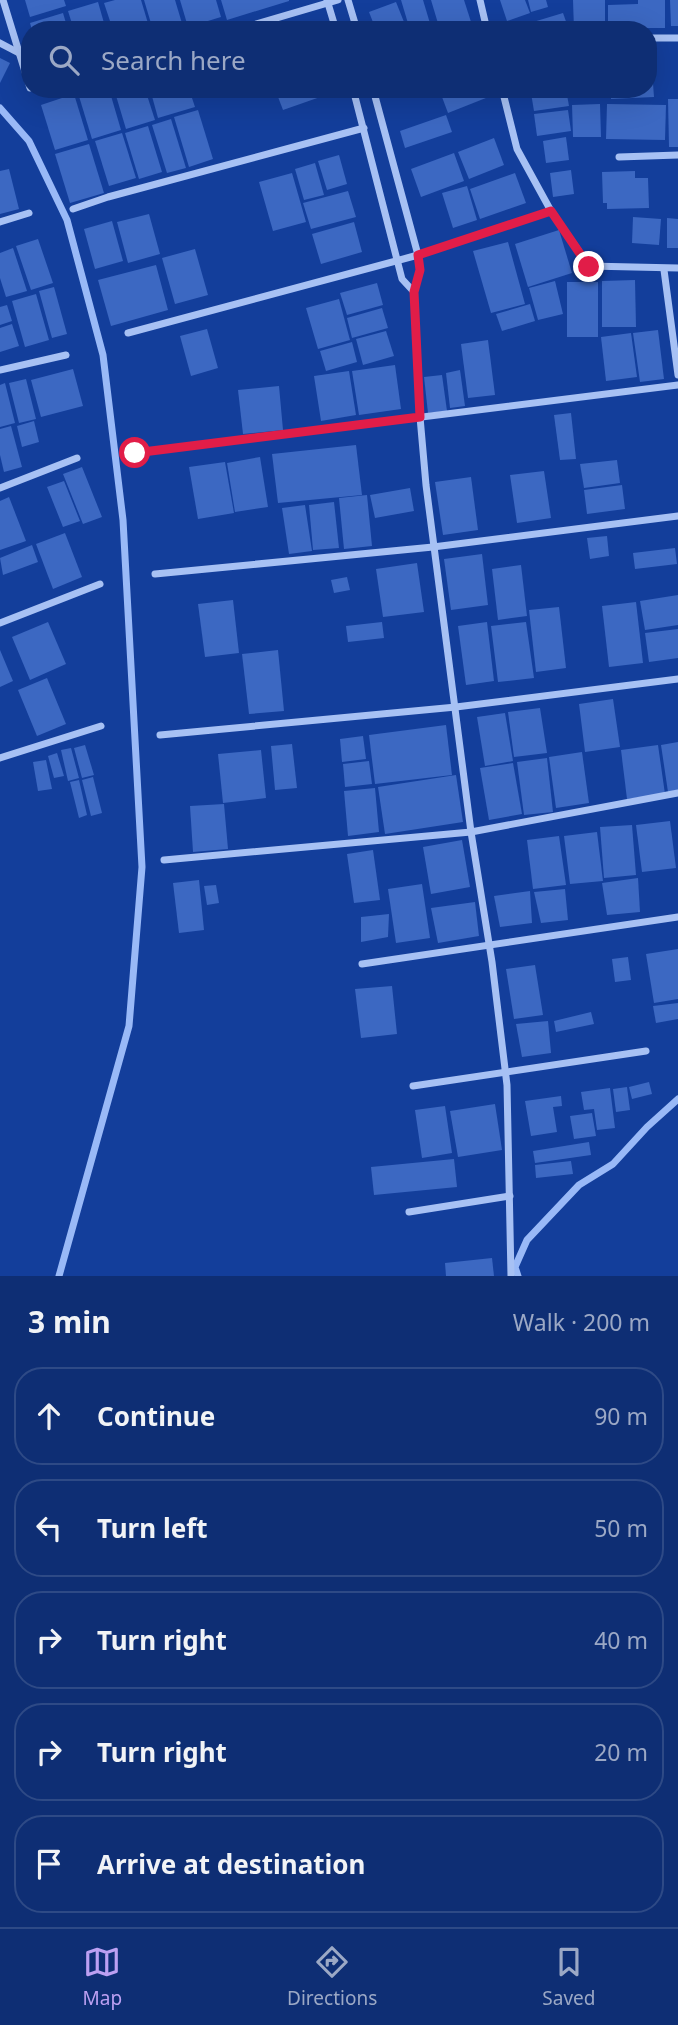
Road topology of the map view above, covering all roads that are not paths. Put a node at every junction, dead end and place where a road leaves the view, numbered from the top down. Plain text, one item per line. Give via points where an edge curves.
1 (3, 0) edge
2 (338, 0) edge
3 (348, 0) edge
4 (480, 0) edge
5 (328, 2) edge
6 (266, 21) edge
7 (333, 21) edge
8 (354, 21) edge
9 (485, 21) edge
10 (657, 38) edge
11 (678, 38) edge
12 (0, 43) edge
13 (17, 52) junction
14 (21, 63) edge
15 (356, 98) edge
16 (375, 98) edge
17 (504, 98) edge
18 (364, 128) junction
19 (678, 155) edge
20 (620, 157) dead end
21 (73, 209) dead end
22 (551, 211) junction
23 (29, 213) dead end
24 (0, 222) edge
25 (418, 255) junction
26 (397, 261) junction
27 (678, 268) edge
28 (664, 270) junction
29 (414, 292) junction
30 (128, 333) dead end
31 (66, 355) dead end
32 (0, 370) edge
33 (678, 375) edge
34 (678, 385) edge
35 (420, 417) junction
36 (135, 453) dead end
37 (77, 458) dead end
38 (0, 488) edge
39 (678, 516) edge
40 (433, 547) junction
41 (155, 574) dead end
42 (100, 583) dead end
43 (0, 623) edge
44 (678, 678) edge
45 (456, 707) junction
46 (101, 726) dead end
47 (160, 735) dead end
48 (0, 758) edge
49 (678, 793) edge
50 (471, 832) junction
51 (164, 860) dead end
52 (678, 917) edge
53 (490, 946) junction
54 (362, 964) dead end
55 (646, 1051) dead end
56 (505, 1072) junction
57 (413, 1086) dead end
58 (510, 1196) junction
59 (409, 1212) dead end
60 (511, 1276) edge

1 - 13 street
2 - 5 street
3 - 8 street
4 - 9 street
5 - 6 street
5 - 7 street
10 - 11 street
12 - 13 street
13 - 14 street
15 - 18 street
16 - 25 street
17 - 22 street via 517,149
18 - 21 street
18 - 26 street
19 - 20 street
22 - 25 street
22 - 28 street via 589,267
23 - 24 street
25 - 26 street
25 - 29 street via 420,270
26 - 29 street via 402,279
26 - 30 street
27 - 28 street
28 - 33 street
29 - 35 street
31 - 32 street
34 - 35 street
35 - 36 street
35 - 40 street
37 - 38 street
39 - 40 street
40 - 41 street
40 - 45 street
42 - 43 street
44 - 45 street
45 - 47 street
45 - 50 street
46 - 48 street
49 - 50 street
50 - 51 street
50 - 53 street
52 - 53 street
53 - 54 street
53 - 56 street
55 - 56 street
56 - 57 street
56 - 58 street
58 - 59 street
58 - 60 street

